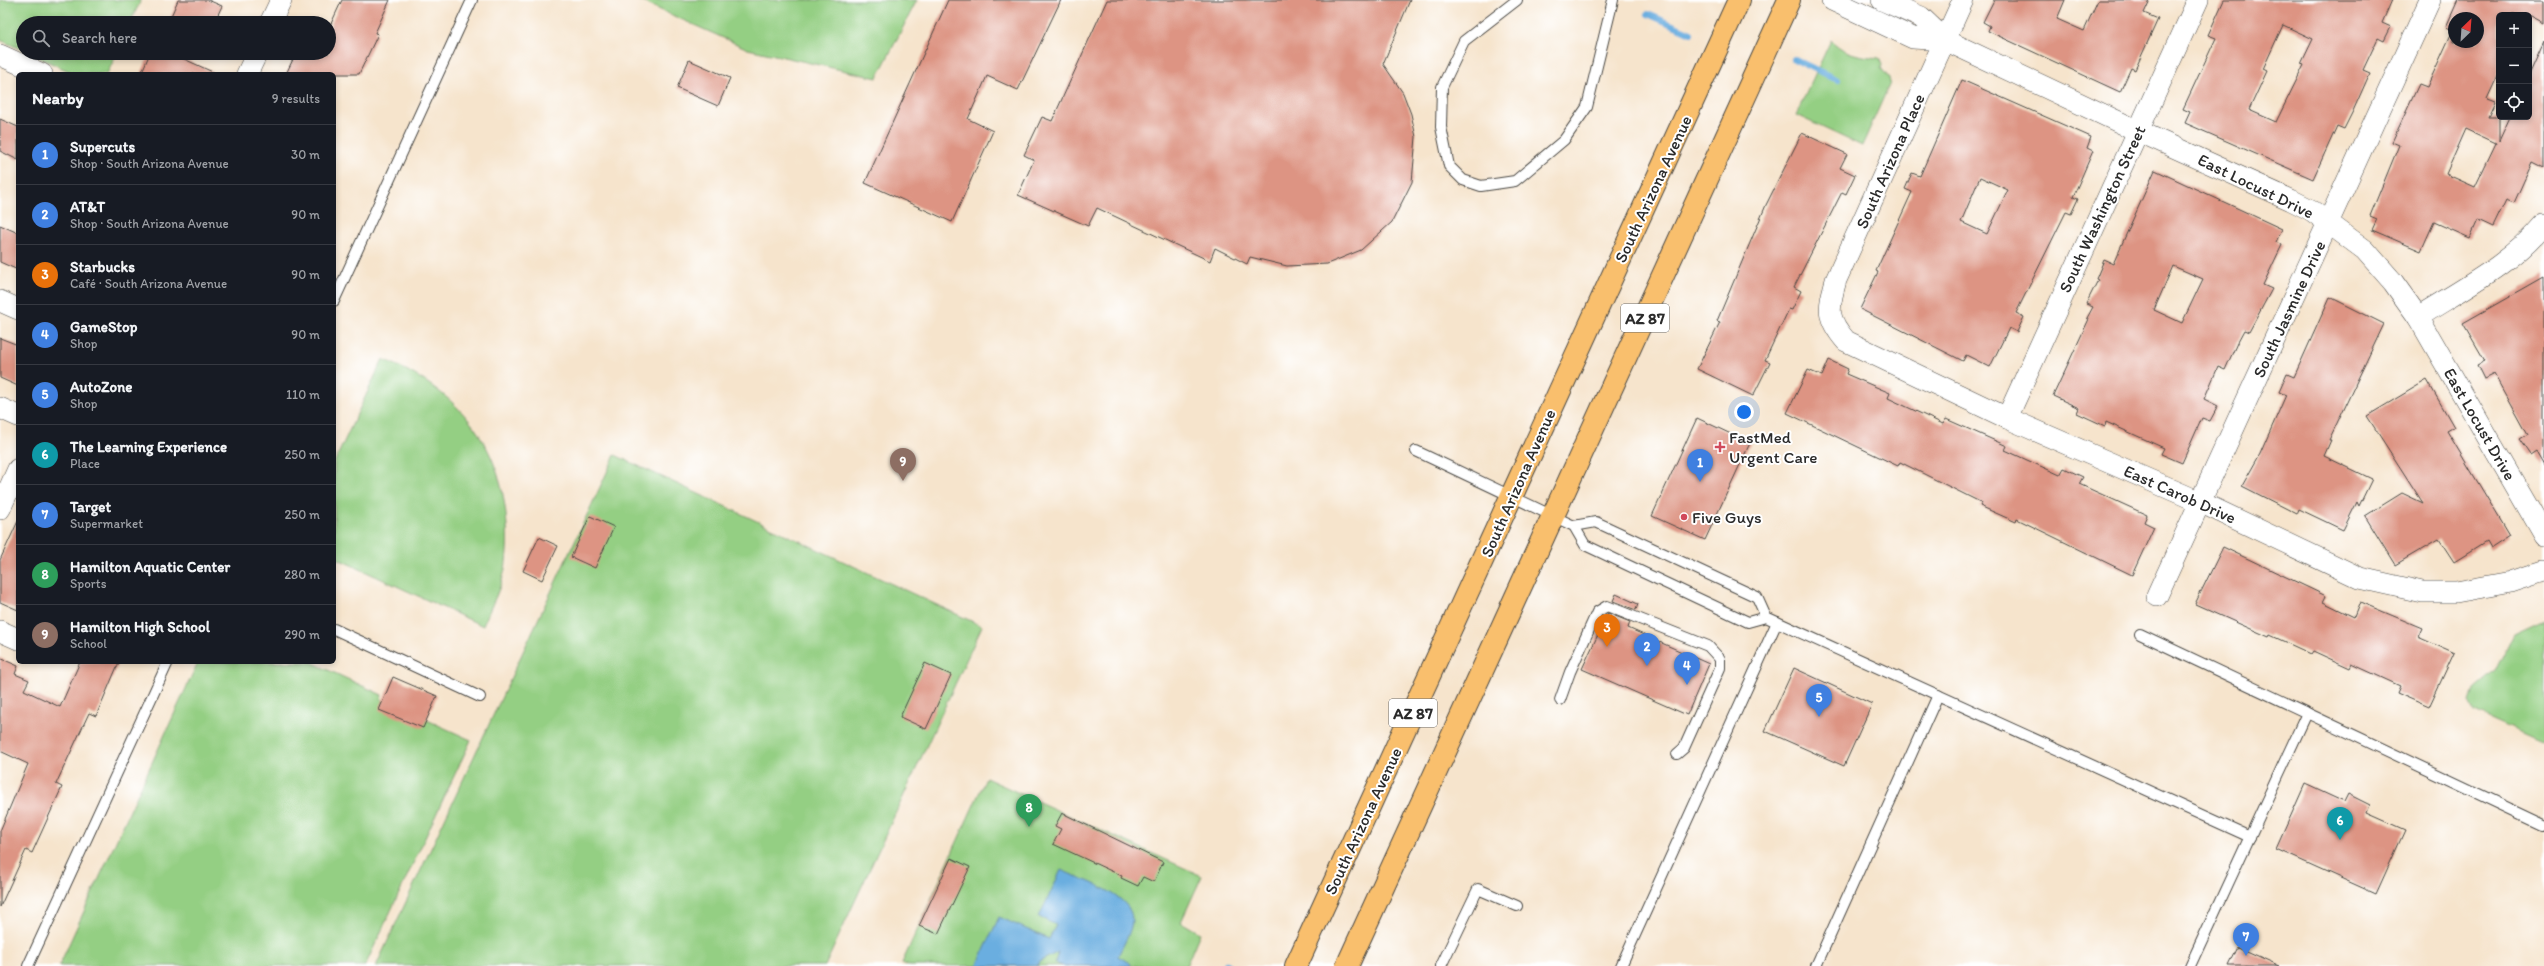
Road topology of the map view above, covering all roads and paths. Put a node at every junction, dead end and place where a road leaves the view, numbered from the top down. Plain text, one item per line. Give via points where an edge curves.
1 (281, 0) edge
2 (472, 0) edge
3 (1517, 0) edge
4 (1613, 0) edge
5 (1739, 0) edge
6 (1789, 0) edge
7 (1832, 0) edge
8 (1882, 0) edge
9 (1963, 0) edge
10 (2198, 0) edge
11 (2430, 0) edge
12 (273, 16) edge
13 (1945, 40) junction
14 (0, 54) edge
15 (254, 60) edge
16 (38, 72) edge
17 (248, 72) edge
18 (2138, 131) junction
19 (2329, 223) junction
20 (2544, 224) edge
21 (336, 297) edge
22 (0, 301) edge
23 (16, 308) edge
24 (2418, 317) junction
25 (1832, 326) joint
26 (0, 408) edge
27 (16, 415) edge
28 (2007, 418) junction
29 (1416, 451) dead end
30 (16, 474) edge
31 (1511, 497) junction
32 (2200, 502) junction
33 (0, 509) edge
34 (1554, 516) junction
35 (1574, 526) junction
36 (2544, 535) edge
37 (2544, 571) edge
38 (2157, 596) dead end
39 (1766, 617) junction
40 (1777, 622) junction
41 (0, 631) edge
42 (336, 631) edge
43 (2140, 634) dead end
44 (16, 638) edge
45 (167, 664) edge
46 (1938, 695) junction
47 (480, 697) dead end
48 (1560, 700) dead end
49 (2307, 713) junction
50 (1677, 754) dead end
51 (2544, 825) edge
52 (2250, 837) junction
53 (1516, 906) dead end
54 (28, 966) edge
55 (1296, 966) edge
56 (1346, 966) edge
57 (1441, 966) edge
58 (1620, 966) edge
59 (1816, 966) edge
60 (2190, 966) edge

1 - 12 street
2 - 21 lane
3 - 4 lane via 1464,41 1442,87 1441,127 1449,166 1463,180 1481,186 1515,181 1564,140 1587,107
5 - 31 main road, South Arizona Avenue / AZ 87
6 - 34 main road, AZ 87
7 - 13 street, East Locust Drive via 1913,38
8 - 13 street, East Locust Drive via 1922,17
9 - 13 street, South Arizona Place
10 - 18 street, South Washington Street
11 - 19 street, South Jasmine Drive
13 - 18 street, East Locust Drive
13 - 25 street, South Arizona Place via 1836,280 1830,303
14 - 16 street
15 - 17 street
18 - 19 street, East Locust Drive via 2291,200
18 - 28 street, South Washington Street
19 - 24 street, East Locust Drive via 2365,250
19 - 32 street, South Jasmine Drive
20 - 24 street via 2531,240 2499,265
22 - 23 street
24 - 36 street, East Locust Drive
25 - 28 street, East Carob Drive via 1846,341
26 - 27 street
28 - 32 street, East Carob Drive
29 - 31 lane
30 - 33 street
31 - 34 lane
31 - 55 main road, South Arizona Avenue / AZ 87
32 - 37 street, East Carob Drive via 2360,578 2394,587 2422,592 2456,592 2511,582
32 - 38 street, South Jasmine Drive
34 - 35 lane
34 - 56 main road, AZ 87
35 - 39 lane via 1585,546 1748,622
35 - 39 lane via 1596,522 1757,597
39 - 40 lane
40 - 46 lane
40 - 58 lane
41 - 44 street
42 - 47 lane
43 - 49 lane
45 - 54 lane
46 - 52 lane
46 - 59 lane
48 - 50 lane via 1597,612 1607,606 1708,646 1720,659 1720,668 1684,748
49 - 51 lane
49 - 52 lane
52 - 60 lane
53 - 57 lane via 1478,889

